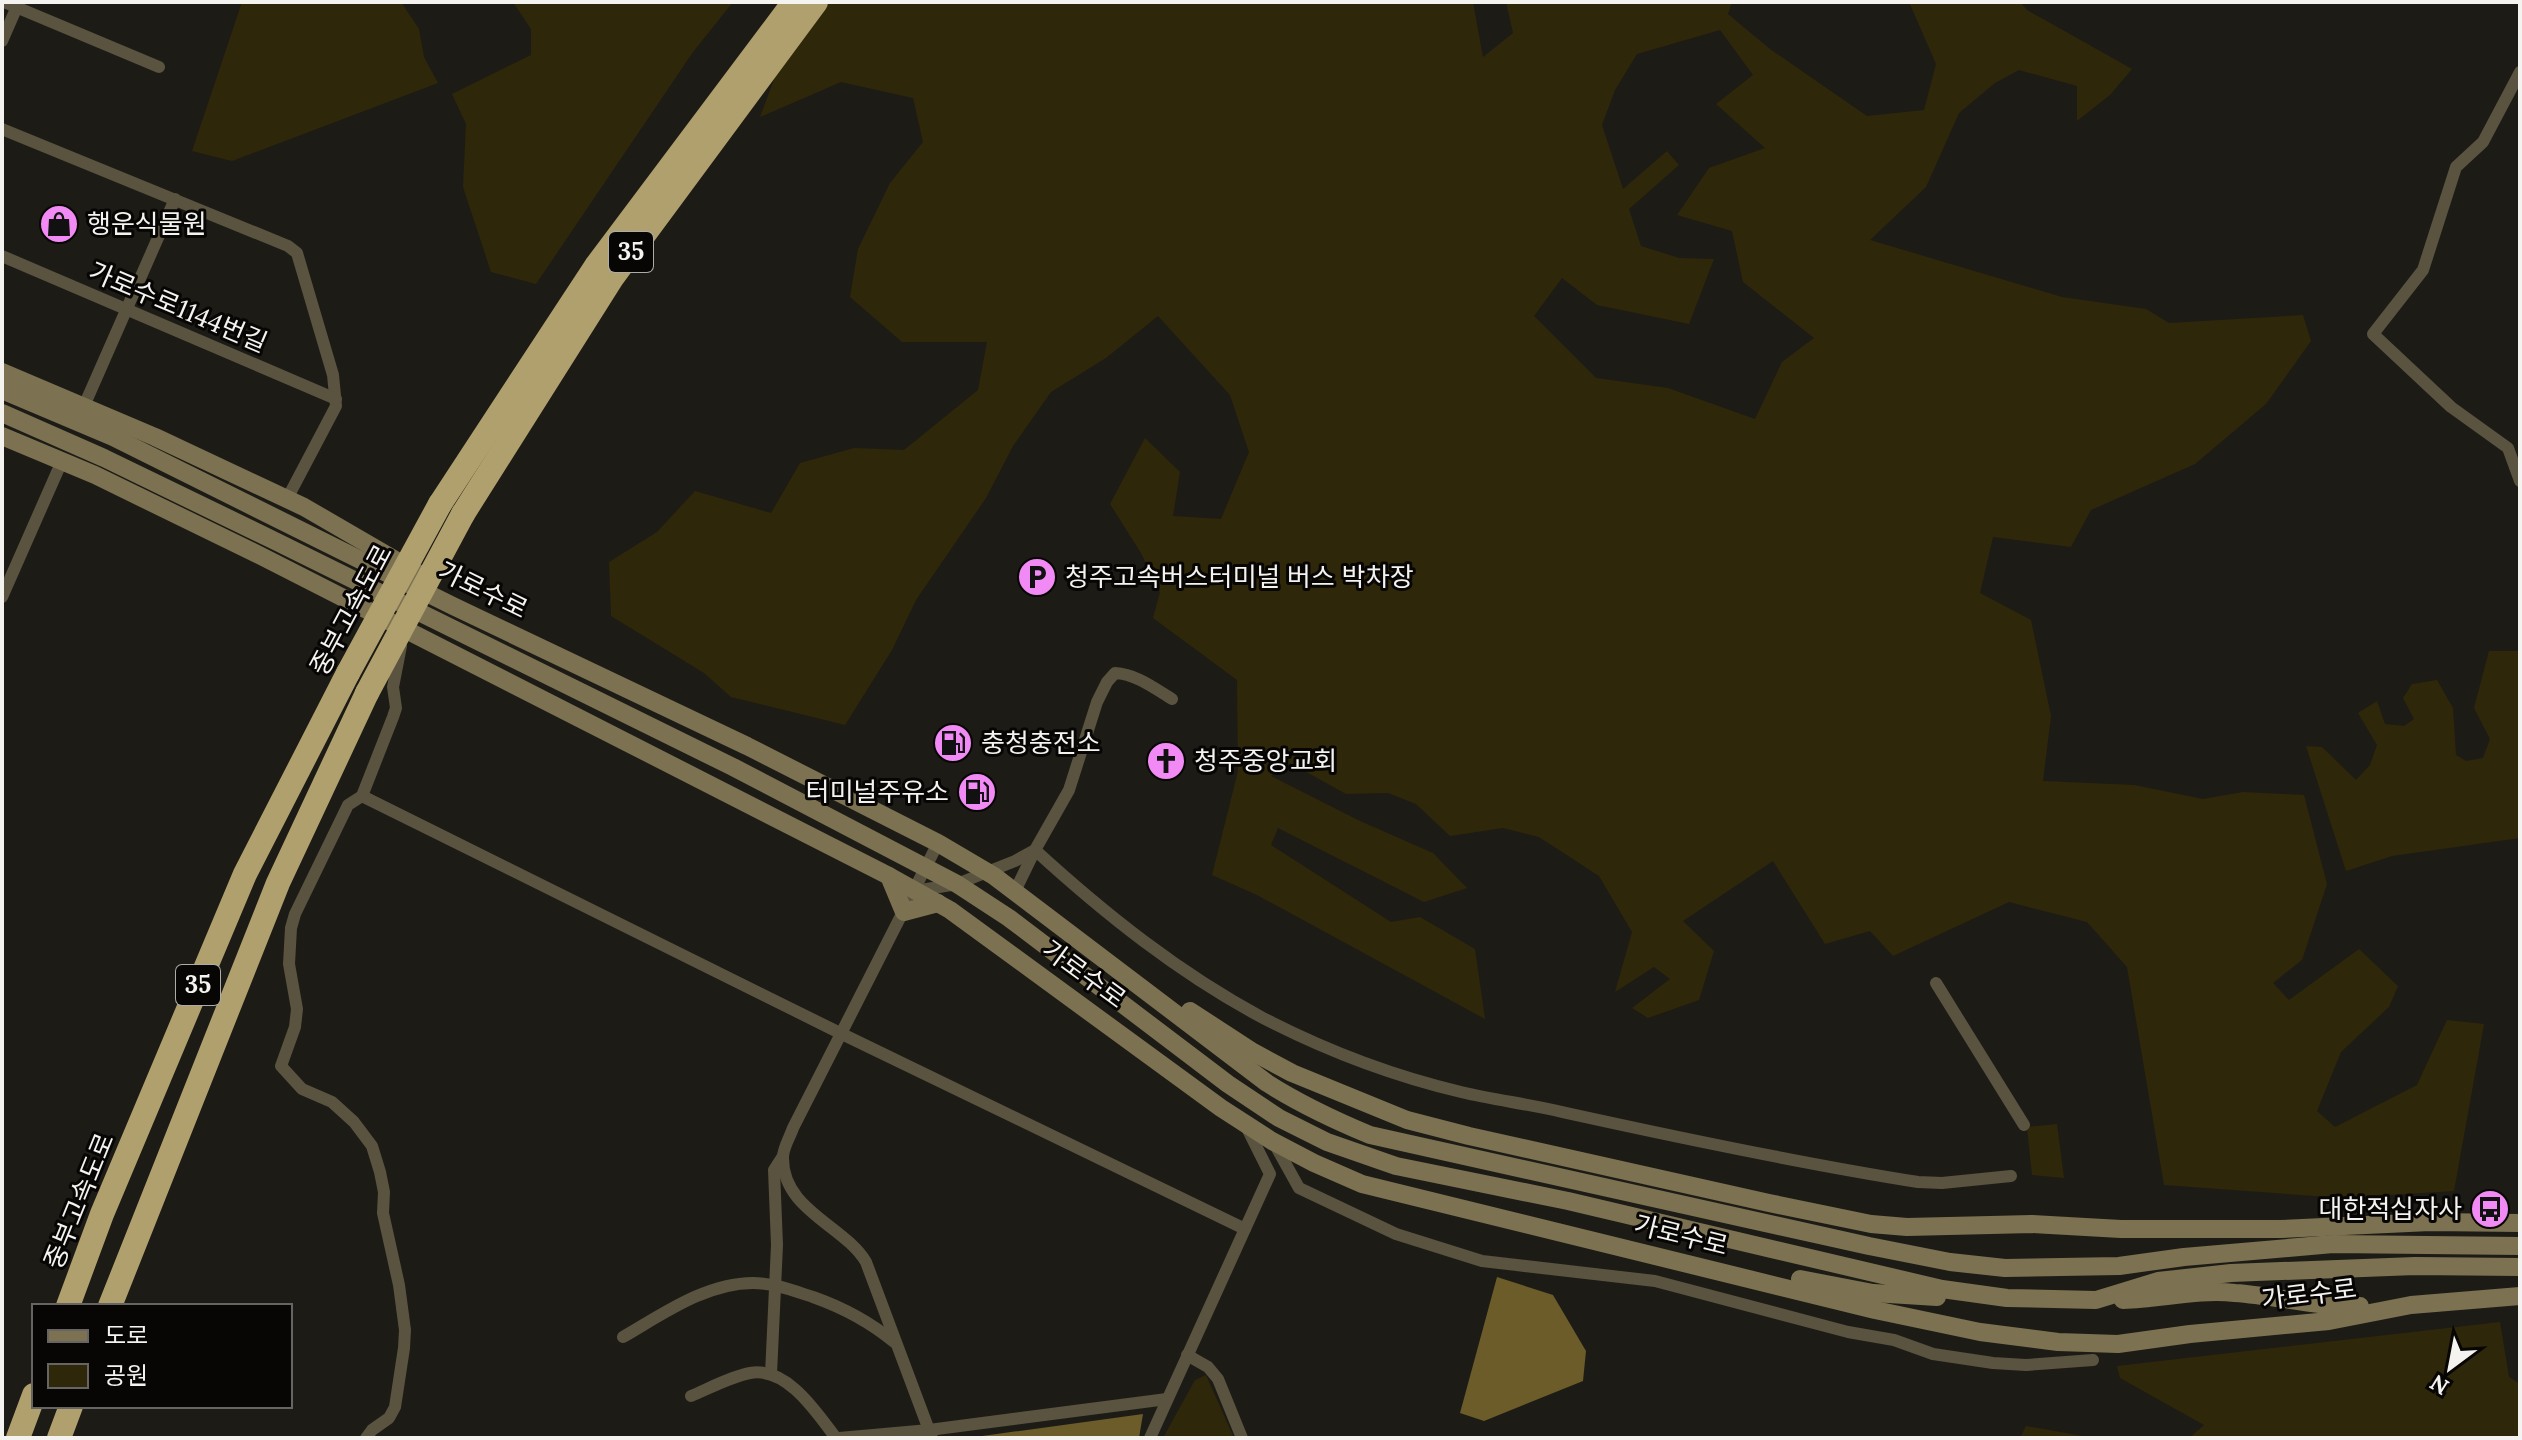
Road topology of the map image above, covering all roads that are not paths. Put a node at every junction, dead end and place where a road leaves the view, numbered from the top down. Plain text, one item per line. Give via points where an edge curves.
1 (794, 2) edge
2 (816, 2) edge
3 (13, 4) edge
4 (2, 41) edge
5 (159, 67) dead end
6 (2520, 72) edge
7 (2, 129) edge
8 (175, 199) junction
9 (2, 256) edge
10 (127, 309) junction
11 (2, 372) edge
12 (2, 390) edge
13 (336, 399) junction
14 (84, 406) junction
15 (2, 413) edge
16 (2, 436) edge
17 (62, 461) junction
18 (2520, 481) edge
19 (287, 499) junction
20 (2, 597) edge
21 (405, 628) junction
22 (523, 639) junction
23 (1172, 699) dead end
24 (362, 796) junction
25 (938, 843) junction
26 (1035, 850) junction
27 (926, 868) junction
28 (988, 872) junction
29 (889, 876) junction
30 (957, 884) junction
31 (915, 891) junction
32 (1015, 891) junction
33 (938, 903) junction
34 (904, 912) junction
35 (1096, 953) junction
36 (1936, 983) dead end
37 (842, 1034) junction
38 (1245, 1123) junction
39 (2024, 1125) dead end
40 (1272, 1141) junction
41 (783, 1156) junction
42 (2011, 1176) dead end
43 (2520, 1223) edge
44 (1245, 1229) junction
45 (2520, 1246) edge
46 (1690, 1264) junction
47 (2520, 1267) edge
48 (774, 1286) junction
49 (2520, 1296) edge
50 (2007, 1298) junction
51 (2096, 1300) junction
52 (69, 1304) edge
53 (111, 1304) edge
54 (2411, 1305) junction
55 (623, 1337) dead end
56 (897, 1344) junction
57 (1187, 1355) junction
58 (2093, 1360) dead end
59 (771, 1374) junction
60 (691, 1396) dead end
61 (1167, 1399) junction
62 (32, 1400) edge
63 (70, 1408) edge
64 (930, 1434) edge
65 (863, 1437) edge
66 (18, 1438) edge
67 (59, 1438) edge
68 (366, 1438) edge
69 (838, 1438) edge
70 (1150, 1438) edge
71 (1242, 1438) edge

1 - 52 highway, 중부고속도로 / 35, bridge via 596,266 440,504 245,874
2 - 53 highway, 중부고속도로 / 35, bridge via 612,278 463,514 367,693 278,883
3 - 4 street
3 - 5 street
6 - 18 street via 2483,142 2456,167 2423,270 2373,334 2451,407 2508,448
7 - 8 street
8 - 10 street
8 - 13 street via 297,253
9 - 10 street, 가로수로1144번길
10 - 13 street, 가로수로1144번길
10 - 14 street
11 - 14 main road
12 - 22 main road, 가로수로 via 113,437
13 - 19 street
14 - 19 main road
15 - 27 main road, 가로수로 via 271,539
16 - 17 main road, 가로수로
17 - 20 street
17 - 21 main road, 가로수로
19 - 22 main road
21 - 24 street via 393,687 396,708
21 - 29 main road, 가로수로
22 - 25 main road, 가로수로
23 - 26 street via 1140,679 1115,673 1097,702 1069,790
24 - 37 street
24 - 68 street via 348,805 295,914 289,964 297,1009 281,1066 302,1089 332,1102 354,1122 372,1146 380,1172 405,1330 395,1407
25 - 27 street
25 - 28 main road, 가로수로
26 - 28 street
26 - 32 street
26 - 42 street via 1164,957 1262,1017 1369,1064 1461,1092 1869,1174 1942,1183
27 - 30 main road, 가로수로
27 - 31 street
28 - 30 street
28 - 32 main road, 가로수로
29 - 31 main road, 가로수로
29 - 34 main road
30 - 31 street
30 - 50 main road, 가로수로 via 1228,1084 1327,1142 1396,1166 1942,1289
31 - 33 main road, 가로수로
31 - 34 street
32 - 35 main road, 가로수로
33 - 34 main road
33 - 38 main road, 가로수로
34 - 37 street
35 - 43 main road, 가로수로 via 1253,1052 1379,1110 1469,1136 1829,1217 1907,1227 2032,1224 2121,1229
35 - 45 main road, 가로수로 via 1276,1089 1370,1135 1869,1246 2005,1268 2119,1266 2333,1244
36 - 39 street
37 - 41 street
37 - 44 street
38 - 40 main road, 가로수로
38 - 44 street via 1270,1174
40 - 46 main road, 가로수로 via 1362,1184
40 - 58 street via 1299,1188 1396,1234 1482,1261 1655,1281 1933,1354 2026,1365
41 - 48 street via 774,1170
41 - 56 street via 788,1184 814,1215 861,1253
44 - 57 street
46 - 50 main road via 1739,1267 1873,1293
46 - 54 main road, 가로수로 via 1980,1332 2058,1342 2118,1344 2329,1321
47 - 51 main road, 가로수로 via 2231,1273 2158,1281
48 - 55 street via 739,1284 691,1298
48 - 56 street via 846,1310
48 - 59 street
49 - 54 main road, 가로수로
50 - 51 main road, 가로수로
51 - 54 main road via 2195,1292 2309,1305
56 - 64 street
57 - 61 street
57 - 71 street via 1218,1379
59 - 60 street via 751,1372
59 - 69 street via 798,1390
61 - 64 street
61 - 70 street
62 - 66 highway
63 - 67 highway
64 - 65 street
65 - 69 street

